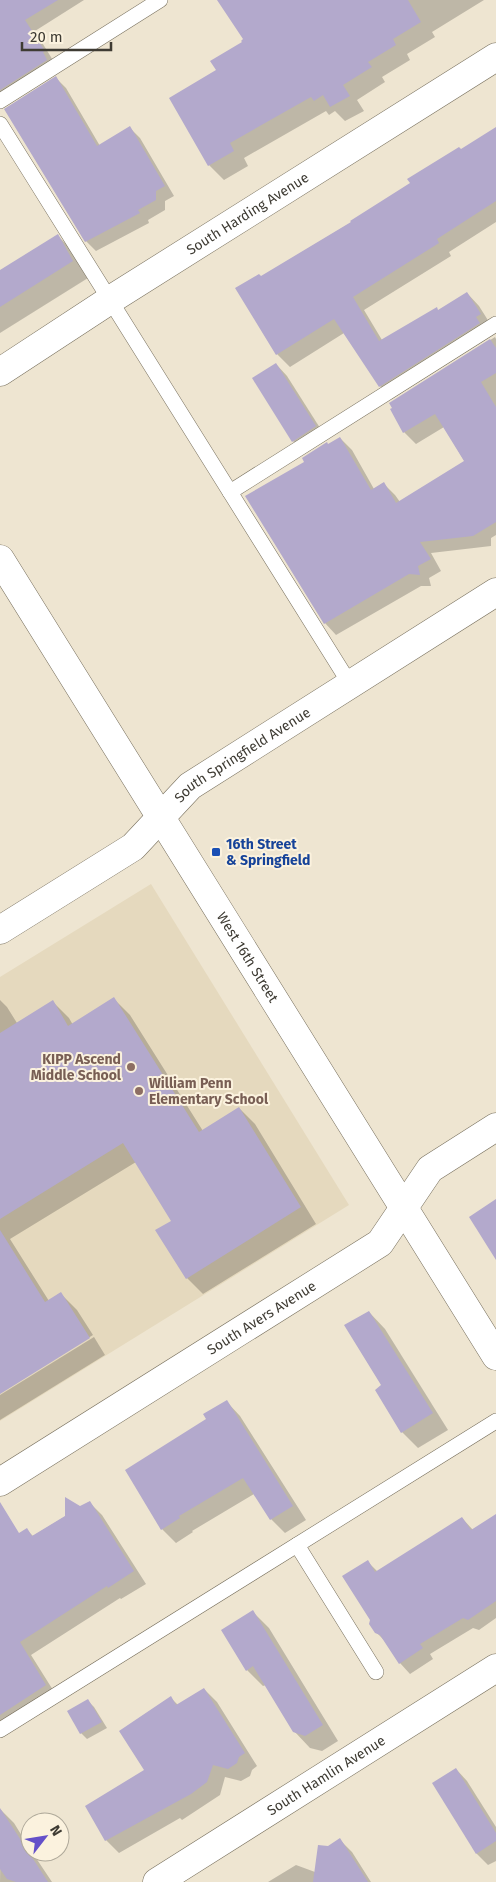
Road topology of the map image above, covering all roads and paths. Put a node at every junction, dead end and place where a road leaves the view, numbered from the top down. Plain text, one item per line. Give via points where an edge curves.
1 (160, 0) edge
2 (496, 57) edge
3 (0, 101) edge
4 (0, 124) edge
5 (110, 300) junction
6 (496, 324) edge
7 (0, 372) edge
8 (230, 492) junction
9 (0, 559) edge
10 (496, 592) edge
11 (350, 684) junction
12 (161, 817) junction
13 (0, 930) edge
14 (496, 1127) edge
15 (403, 1207) junction
16 (496, 1356) edge
17 (496, 1421) edge
18 (0, 1482) edge
19 (297, 1545) junction
20 (496, 1668) edge
21 (376, 1672) dead end
22 (0, 1730) edge
23 (157, 1882) edge

1 - 3 lane
2 - 5 street, South Harding Avenue
4 - 5 lane
5 - 7 street, South Harding Avenue
5 - 8 lane
6 - 8 lane
8 - 11 lane
9 - 12 street, West 16th Street
10 - 11 street, South Springfield Avenue
11 - 12 street, South Springfield Avenue via 190,786
12 - 13 street, South Springfield Avenue via 132,847
12 - 15 street, West 16th Street
14 - 15 street, South Avers Avenue via 430,1169
15 - 16 street, West 16th Street
15 - 18 street, South Avers Avenue via 380,1243
17 - 19 lane
19 - 21 lane
19 - 22 lane
20 - 23 street, South Hamlin Avenue

